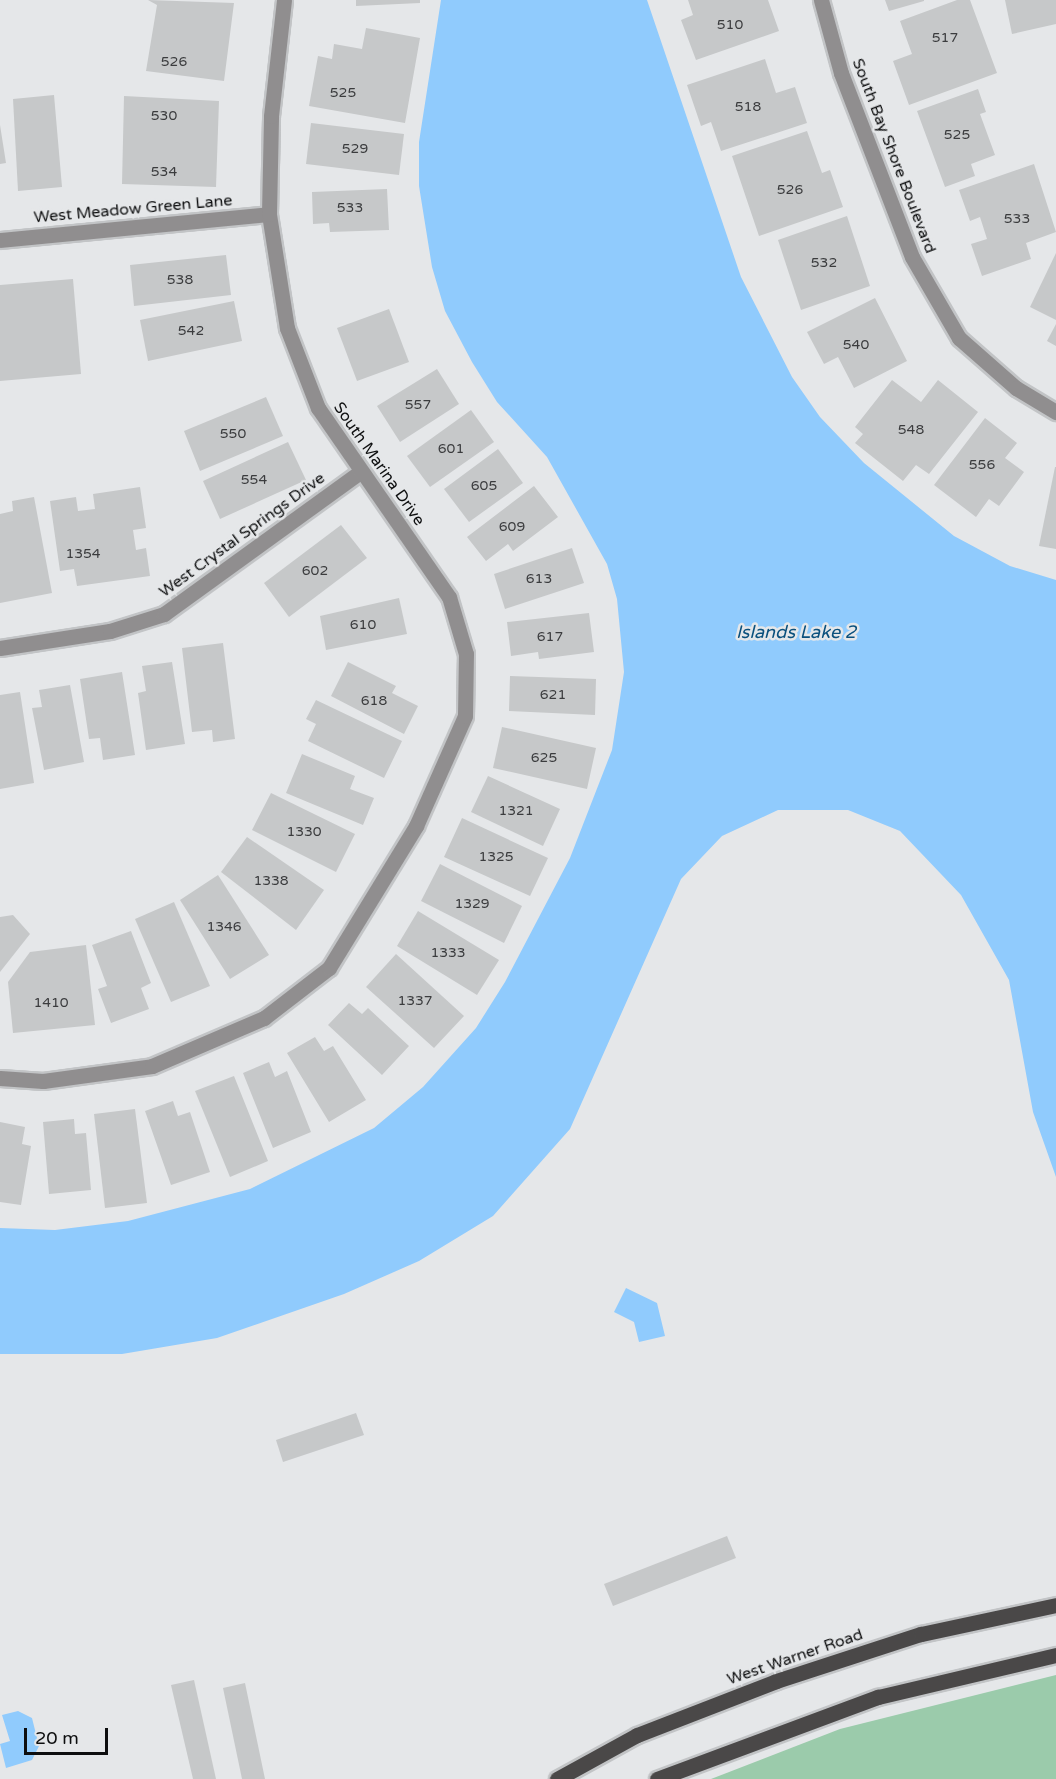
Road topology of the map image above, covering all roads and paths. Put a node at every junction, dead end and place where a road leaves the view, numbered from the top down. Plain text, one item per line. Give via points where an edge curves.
1 (284, 0) edge
2 (821, 0) edge
3 (269, 214) junction
4 (0, 240) edge
5 (1056, 412) edge
6 (360, 472) junction
7 (0, 648) edge
8 (0, 1078) edge
9 (1056, 1605) edge
10 (1056, 1655) edge
11 (557, 1779) edge
12 (657, 1779) edge

1 - 3 street, South Marina Drive via 271,116
2 - 5 street, South Bay Shore Boulevard via 841,73 912,257 959,338 1016,388
3 - 4 street, West Meadow Green Lane
3 - 6 street, South Marina Drive via 287,328 318,408
6 - 7 street, West Crystal Springs Drive via 164,614 110,631
6 - 8 street, South Marina Drive via 449,597 466,654 465,716 416,826 330,968 264,1018 152,1066 43,1081
9 - 11 main road, West Warner Road via 921,1634 776,1681 637,1735
10 - 12 main road via 878,1696

